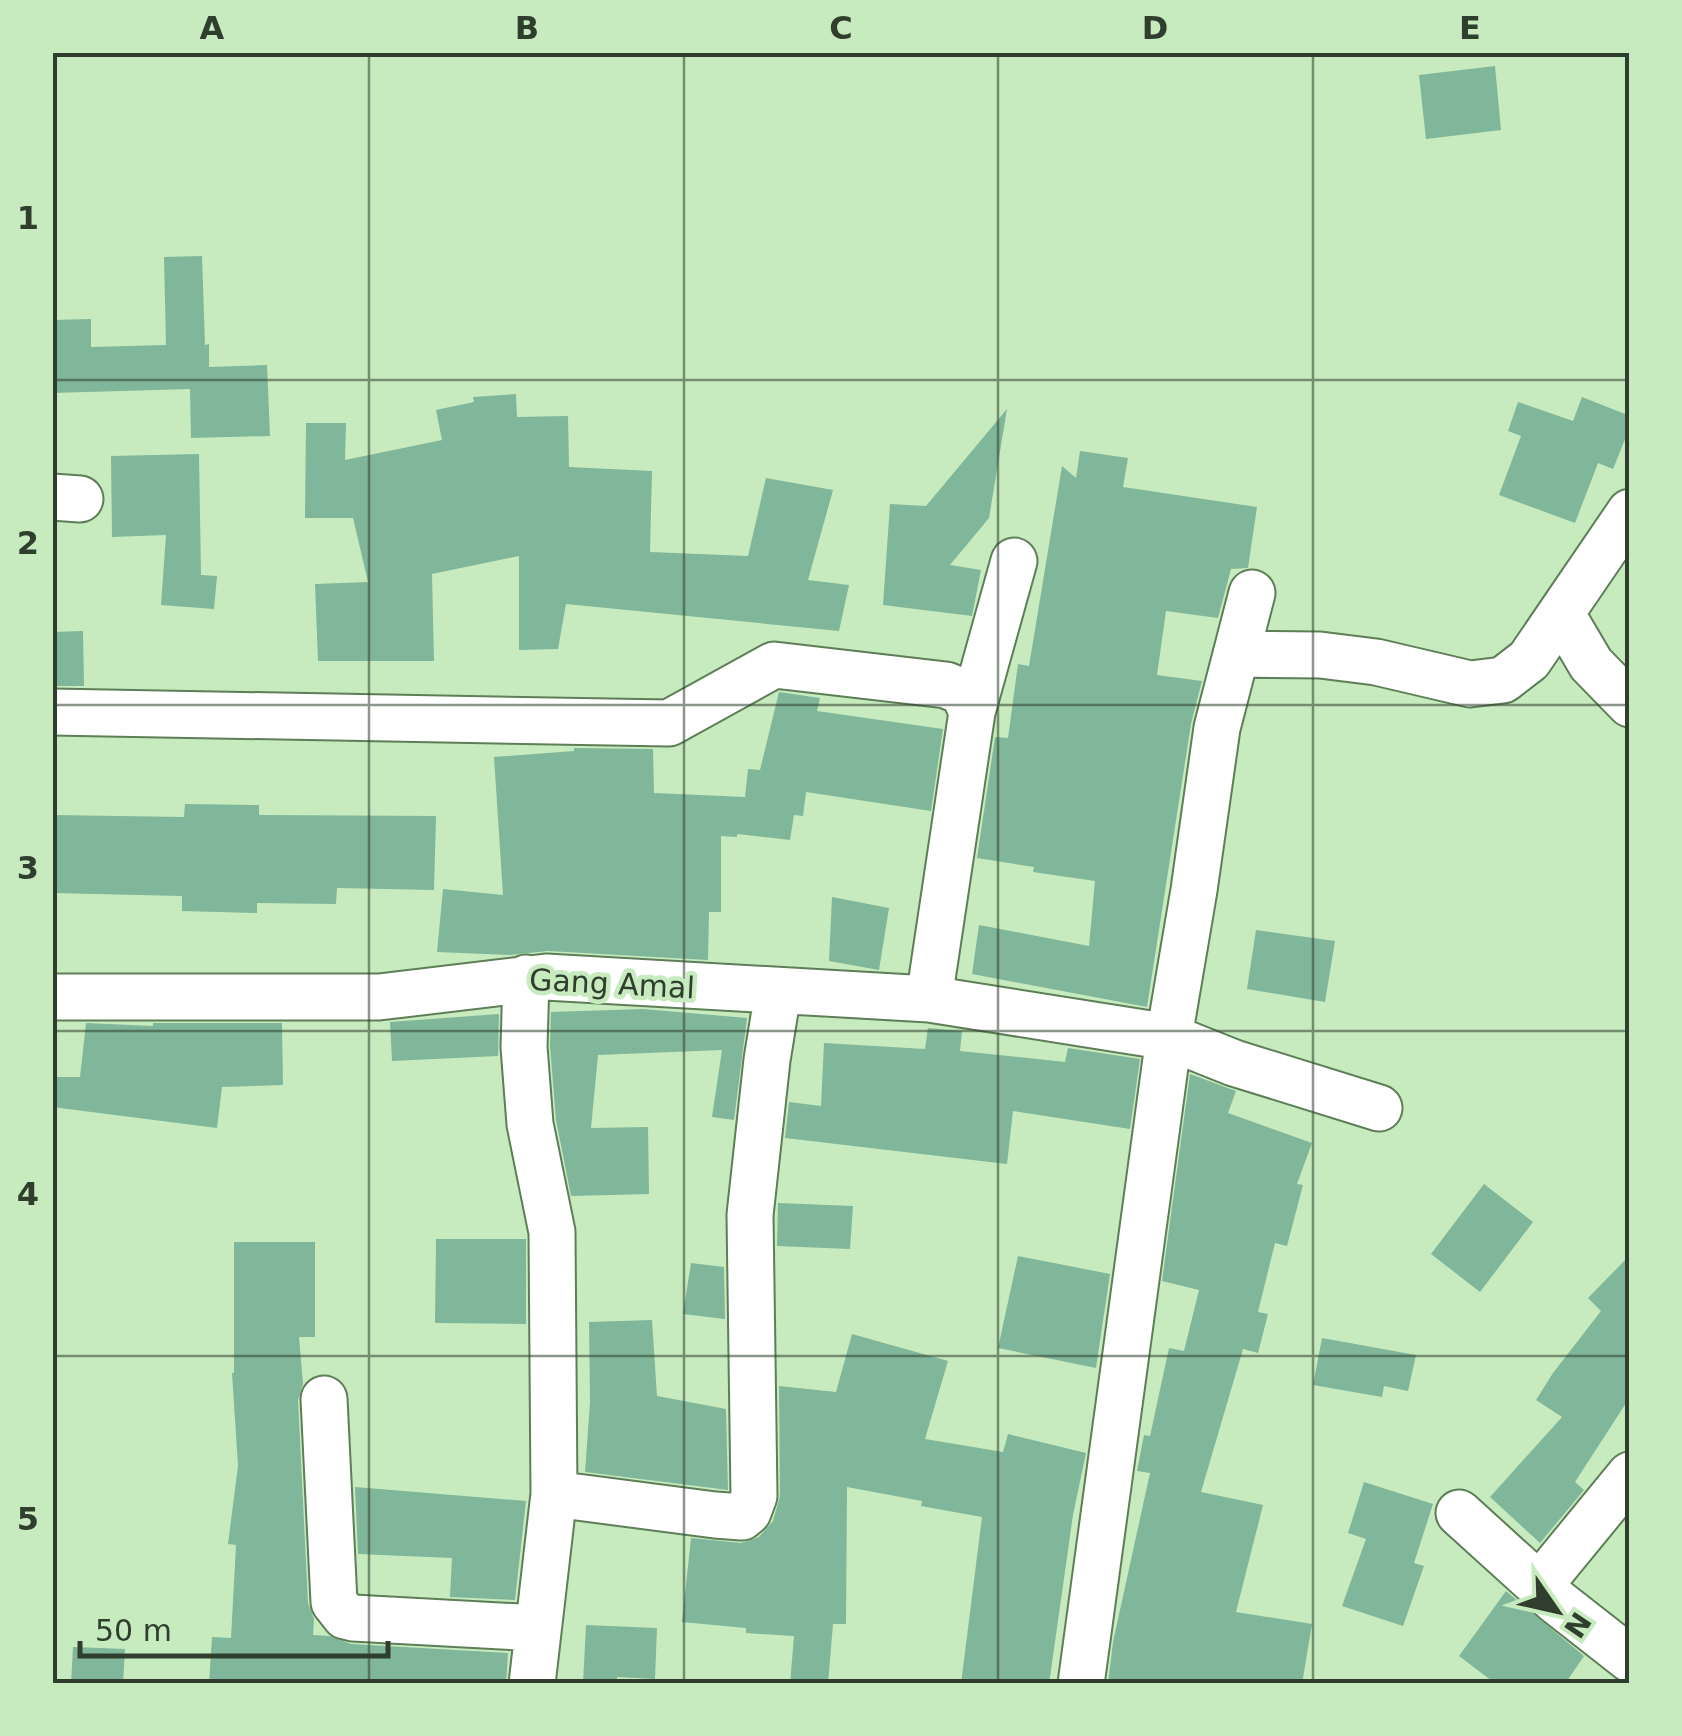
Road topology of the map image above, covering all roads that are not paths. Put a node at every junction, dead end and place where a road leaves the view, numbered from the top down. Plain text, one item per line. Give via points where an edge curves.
1 (1630, 512) edge
2 (1014, 561) dead end
3 (1252, 594) dead end
4 (1561, 613) junction
5 (1236, 654) junction
6 (1630, 704) edge
7 (52, 712) edge
8 (972, 712) junction
9 (526, 978) junction
10 (778, 992) junction
11 (52, 998) edge
12 (929, 1000) junction
13 (1169, 1036) junction
14 (1379, 1108) dead end
15 (324, 1399) dead end
16 (1630, 1475) edge
17 (554, 1494) junction
18 (1458, 1513) dead end
19 (1540, 1586) junction
20 (538, 1628) junction
21 (1630, 1659) edge
22 (532, 1684) edge
23 (1081, 1684) edge

1 - 4 street
2 - 8 street
3 - 5 street
4 - 5 street via 1530,660 1504,680 1470,684 1376,662
4 - 6 street via 1590,664
5 - 13 street via 1217,728
7 - 8 street via 669,722 774,666 946,686 963,692
8 - 12 street
9 - 10 street, Gang Amal
9 - 11 street, Gang Amal via 379,997
9 - 17 street via 530,1124 552,1232
10 - 12 street, Gang Amal
10 - 17 street via 750,1215 754,1496 748,1512 715,1515
12 - 13 street, Gang Amal
13 - 14 street, Gang Amal via 1234,1064
13 - 23 street
15 - 20 street via 334,1602 340,1613
16 - 19 street
17 - 20 street
18 - 19 street
19 - 21 street
20 - 22 street

